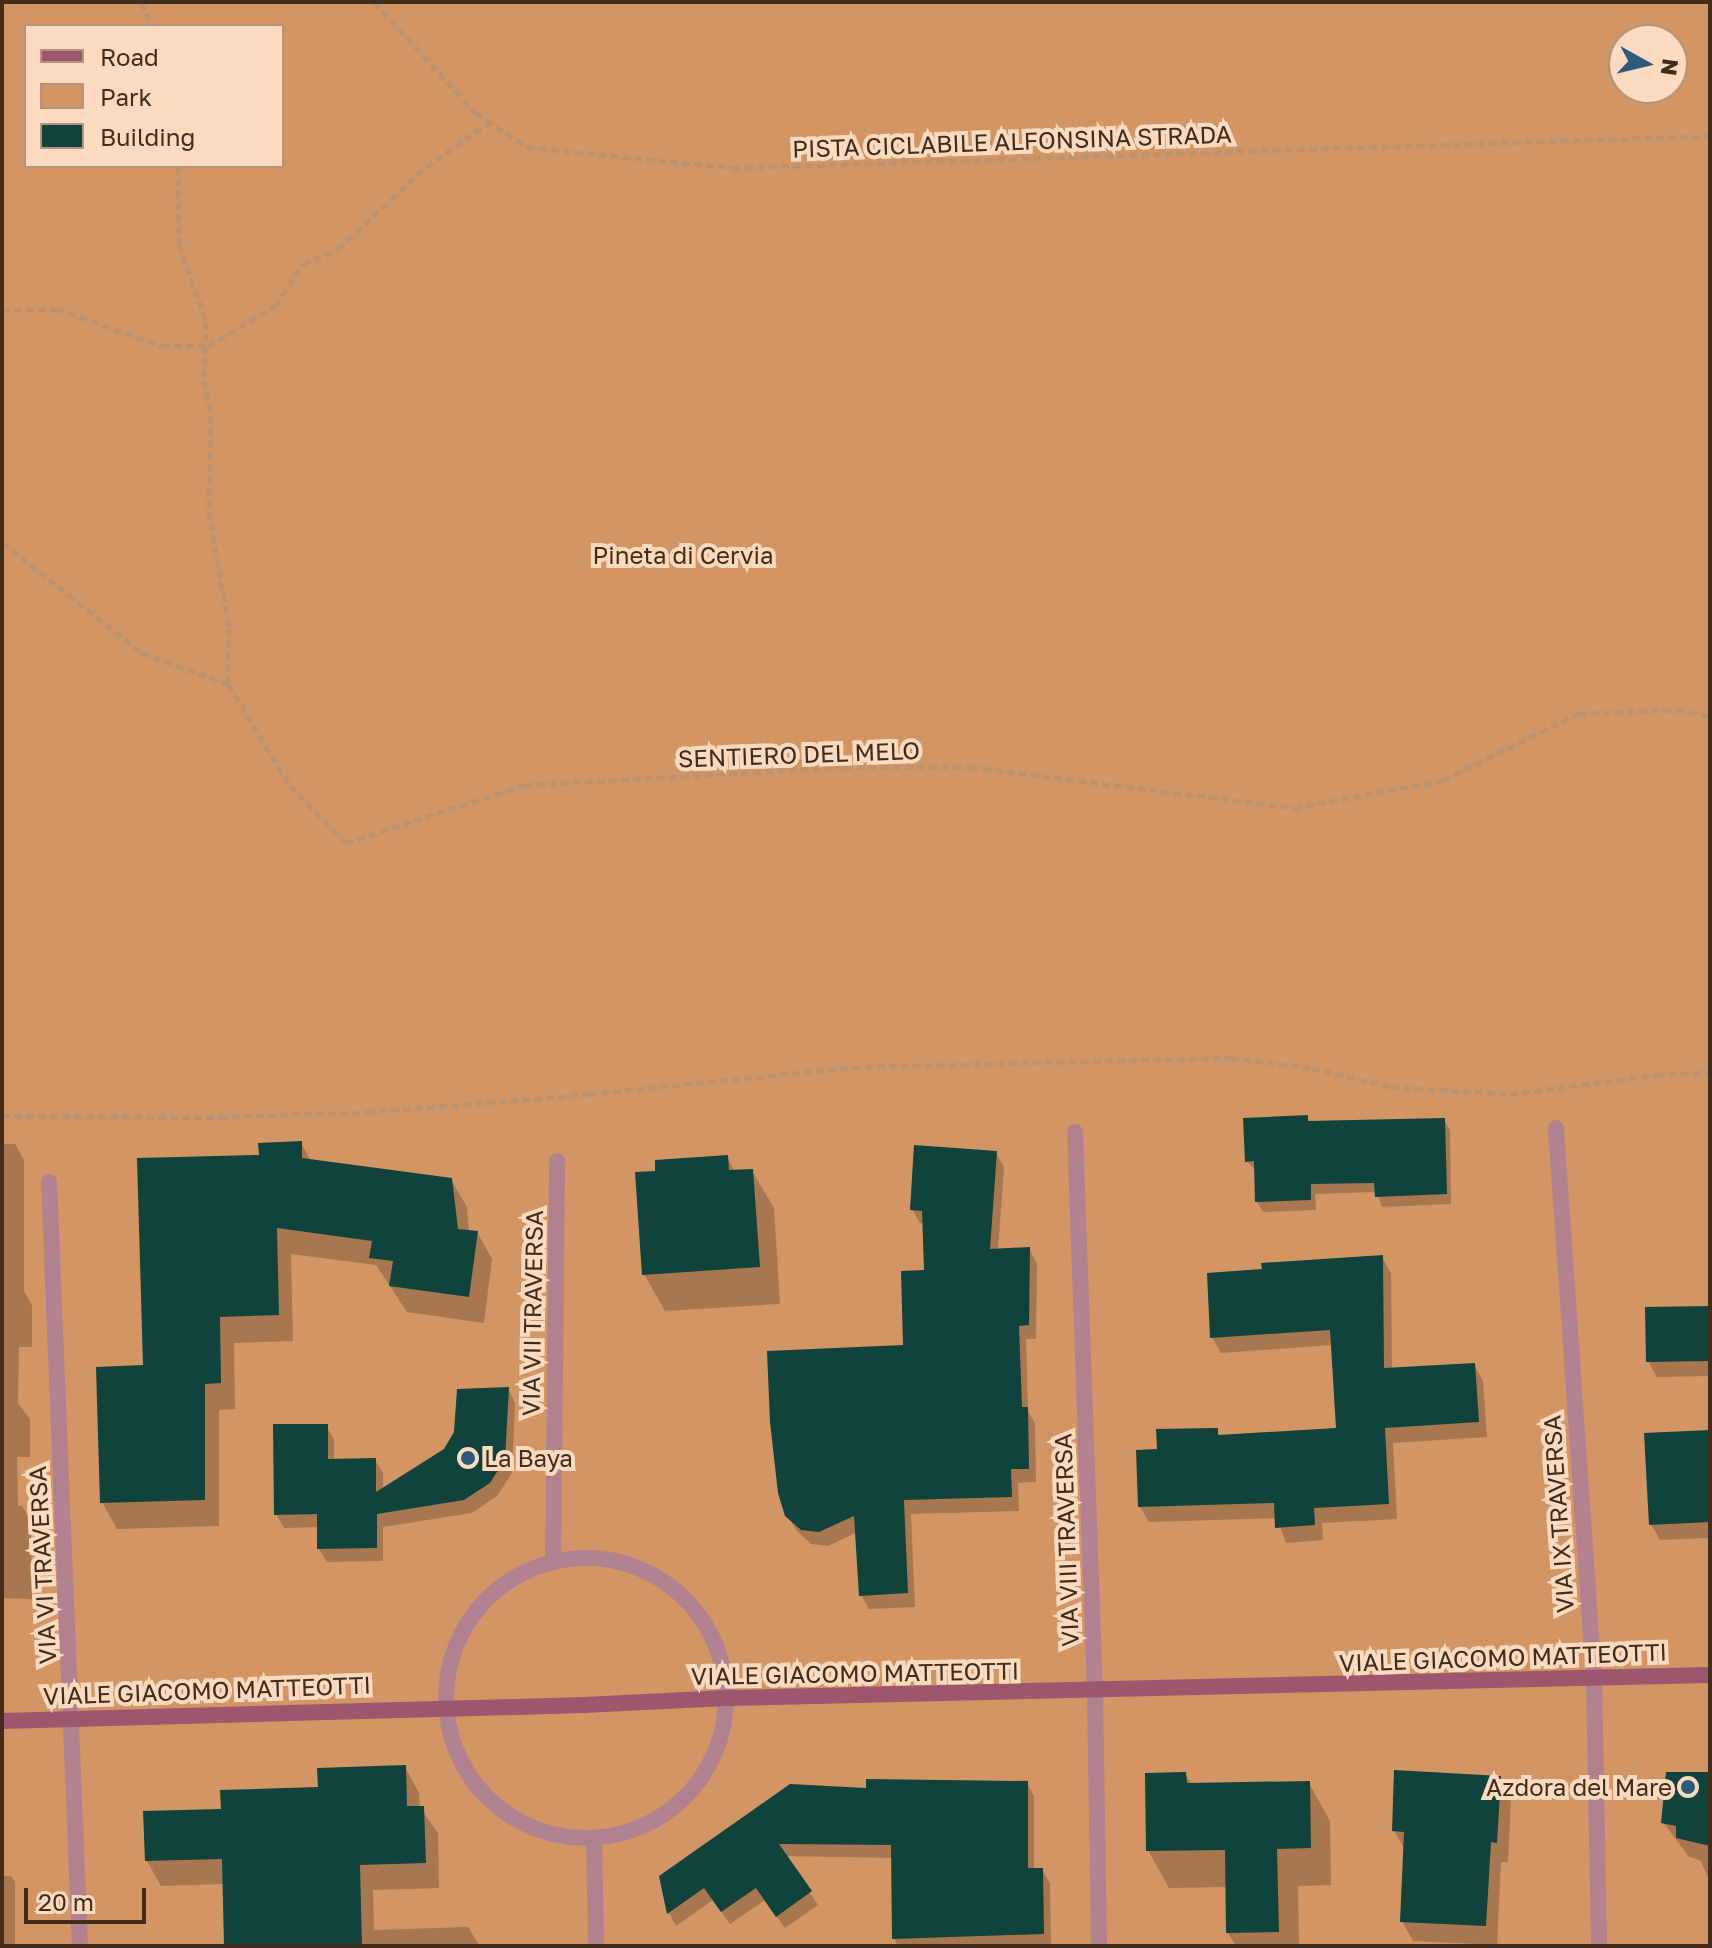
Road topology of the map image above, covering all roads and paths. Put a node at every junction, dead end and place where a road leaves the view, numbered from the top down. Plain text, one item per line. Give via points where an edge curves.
1 (141, 2) edge
2 (374, 2) edge
3 (151, 24) edge
4 (490, 122) junction
5 (1710, 136) edge
6 (178, 168) edge
7 (2, 310) edge
8 (205, 346) junction
9 (2, 542) edge
10 (228, 684) junction
11 (1710, 716) edge
12 (1710, 1072) edge
13 (2, 1116) edge
14 (1556, 1128) dead end
15 (1075, 1132) dead end
16 (557, 1161) dead end
17 (49, 1182) dead end
18 (553, 1561) junction
19 (1710, 1675) edge
20 (1594, 1679) junction
21 (1095, 1692) junction
22 (727, 1698) junction
23 (446, 1707) junction
24 (73, 1719) junction
25 (2, 1721) edge
26 (594, 1839) junction
27 (80, 1946) edge
28 (596, 1946) edge
29 (1099, 1946) edge
30 (1599, 1946) edge

1 - 3 path
2 - 4 path, PISTA CICLABILE ALFONSINA STRADA
4 - 5 path, PISTA CICLABILE ALFONSINA STRADA via 527,147 733,168
4 - 8 path via 426,167 338,249 303,264 275,306
6 - 8 path via 179,244 206,321
7 - 8 path via 57,309 162,346
8 - 10 path via 211,416 209,511 229,628
9 - 10 path via 142,653
10 - 11 path, SENTIERO DEL MELO via 290,786 346,843 525,785 845,767 971,767 1294,808 1443,780 1579,713 1677,710
12 - 13 path via 1510,1094 1391,1087 1312,1068 1231,1058 853,1067 367,1112
14 - 20 street, VIA IX TRAVERSA
15 - 21 street, VIA VIII TRAVERSA
16 - 18 street, VIA VII TRAVERSA
17 - 24 street, VIA VI TRAVERSA
18 - 22 street via 595,1557 636,1566 673,1587 702,1618 720,1656
18 - 23 street via 504,1584 473,1614 447,1674
19 - 20 street, VIALE GIACOMO MATTEOTTI
20 - 21 street, VIALE GIACOMO MATTEOTTI
20 - 30 street, VIA IX TRAVERSA
21 - 22 street, VIALE GIACOMO MATTEOTTI
21 - 29 street, VIA VIII TRAVERSA
22 - 23 street, VIALE GIACOMO MATTEOTTI
22 - 26 street via 720,1740 702,1779 672,1810 635,1831
23 - 24 street, VIALE GIACOMO MATTEOTTI
23 - 26 street via 463,1767 504,1814 547,1833
24 - 25 street, VIALE GIACOMO MATTEOTTI
24 - 27 street, VIA VI TRAVERSA
26 - 28 street

